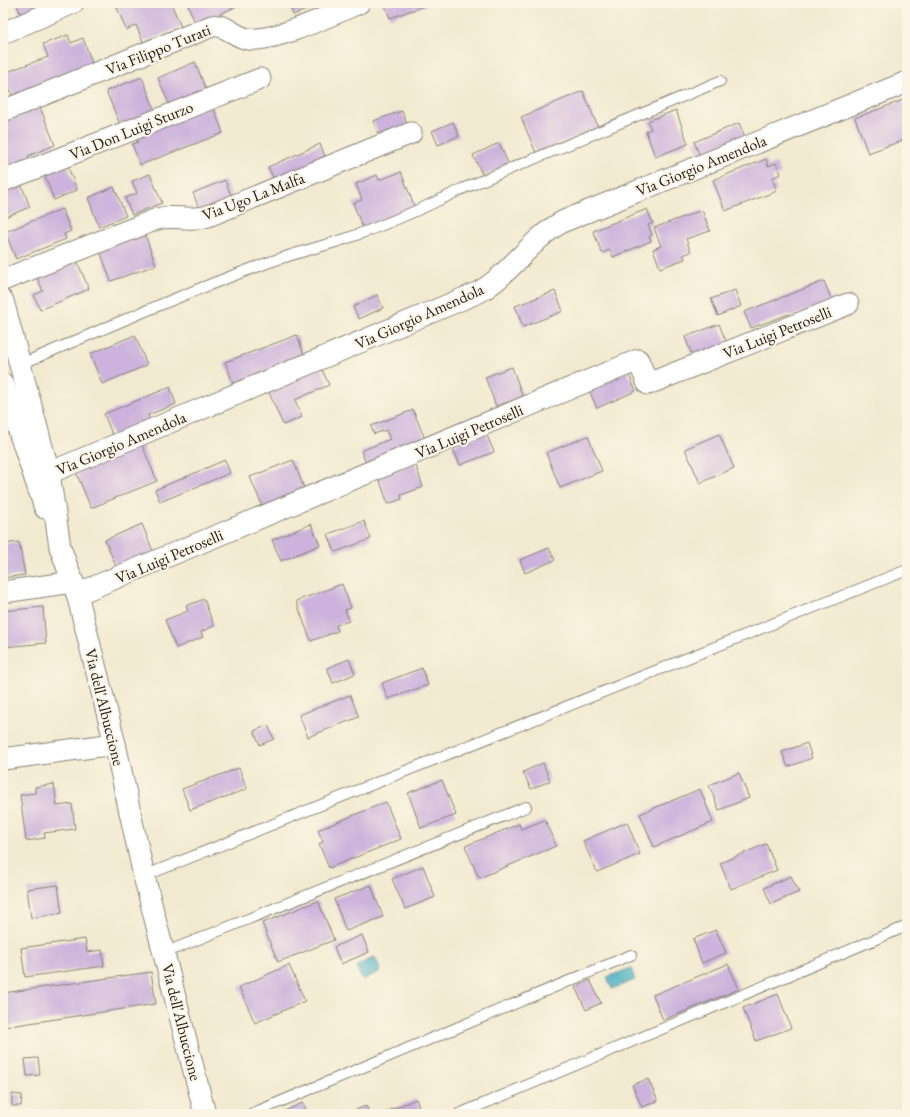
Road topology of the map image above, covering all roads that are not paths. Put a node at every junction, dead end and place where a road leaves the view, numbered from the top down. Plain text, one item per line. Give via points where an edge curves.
1 (73, 3) edge
2 (359, 3) edge
3 (3, 33) edge
4 (260, 79) dead end
5 (720, 81) dead end
6 (907, 82) edge
7 (3, 112) edge
8 (411, 133) dead end
9 (3, 181) edge
10 (3, 280) edge
11 (3, 301) edge
12 (848, 304) dead end
13 (21, 364) junction
14 (3, 384) edge
15 (49, 473) junction
16 (60, 548) junction
17 (907, 570) edge
18 (75, 588) junction
19 (3, 592) edge
20 (115, 744) junction
21 (3, 759) edge
22 (526, 807) dead end
23 (144, 876) junction
24 (907, 926) edge
25 (164, 952) junction
26 (631, 955) dead end
27 (205, 1114) edge
28 (251, 1114) edge
29 (459, 1114) edge

1 - 3 street
2 - 7 street, Via Filippo Turati via 299,28 262,38 246,39 221,26 212,26
4 - 9 street, Via Don Luigi Sturzo
5 - 13 lane via 368,231 237,274
6 - 15 street, Via Giorgio Amendola via 564,221 479,292
8 - 10 street, Via Ugo La Malfa via 208,216 192,219 157,219
11 - 13 street, Via dell'Albuccione
12 - 18 street, Via Luigi Petroselli via 648,384 638,360
13 - 15 street, Via dell'Albuccione
14 - 16 street
15 - 16 street, Via dell'Albuccione
16 - 18 street, Via dell'Albuccione
17 - 23 lane
18 - 19 street
18 - 20 street, Via dell'Albuccione
20 - 21 street
20 - 23 street, Via dell'Albuccione
22 - 25 lane
23 - 25 street, Via dell'Albuccione
24 - 29 lane
25 - 27 street, Via dell'Albuccione
26 - 28 lane

